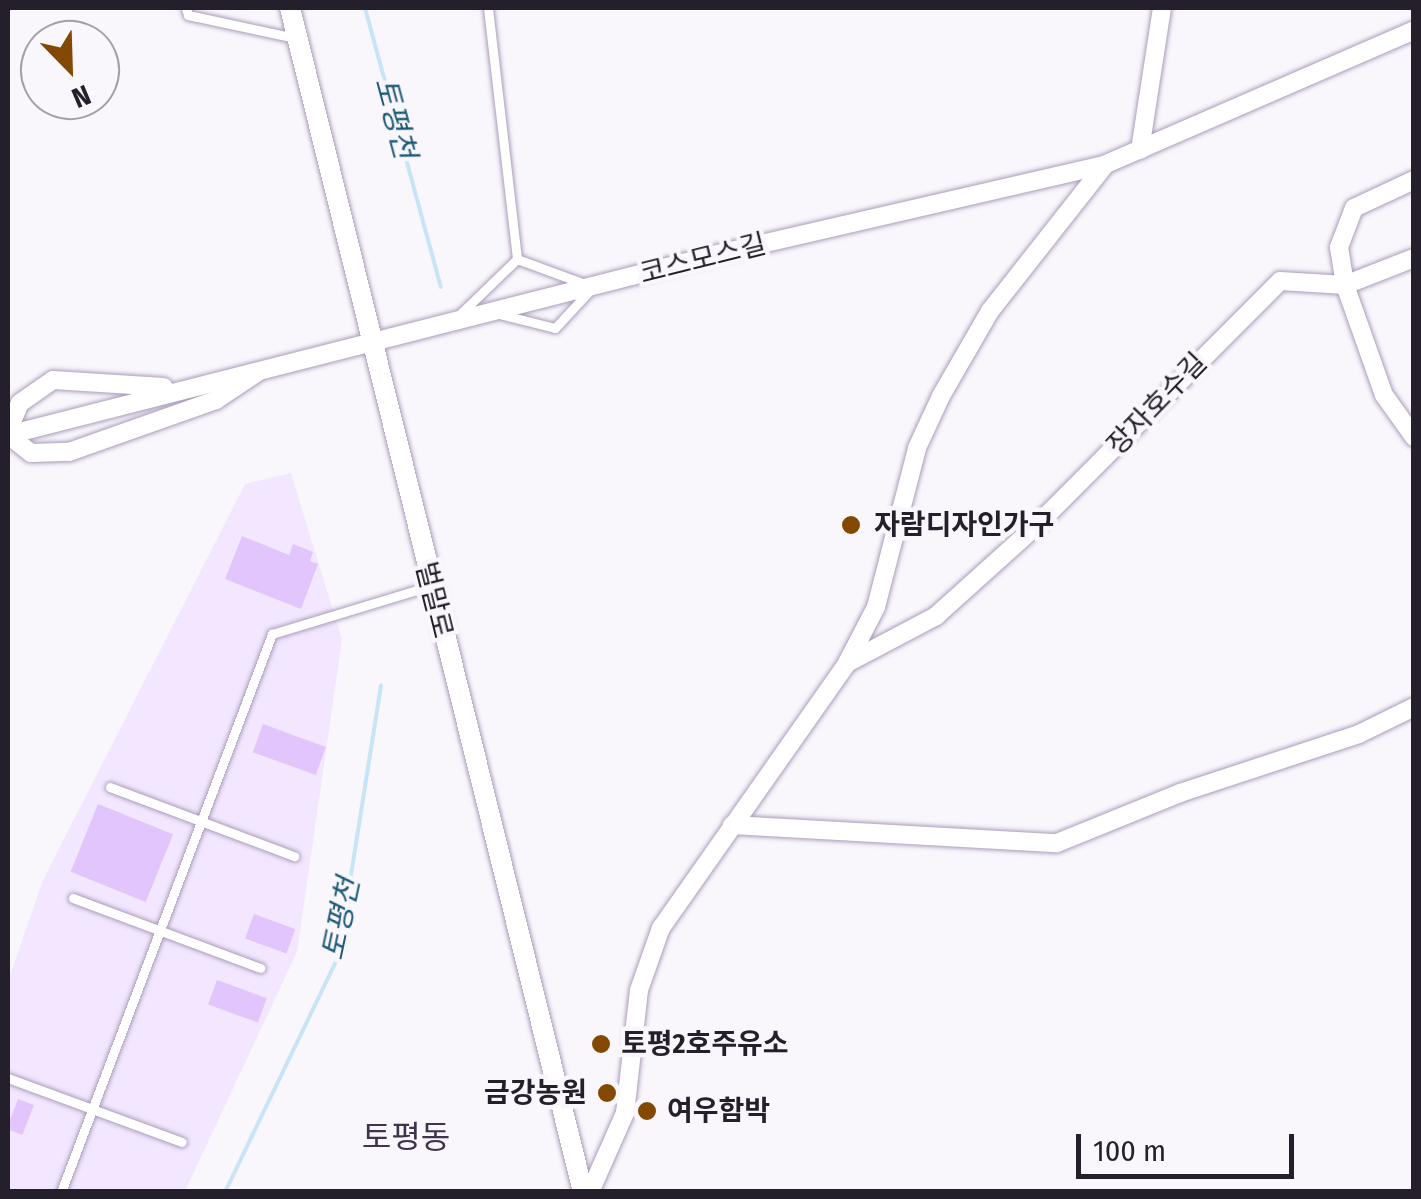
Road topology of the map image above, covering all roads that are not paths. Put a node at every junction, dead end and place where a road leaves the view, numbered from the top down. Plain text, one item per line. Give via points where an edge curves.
1 (186, 8) edge
2 (290, 8) edge
3 (488, 8) edge
4 (1162, 8) edge
5 (1414, 30) edge
6 (297, 39) junction
7 (1140, 150) junction
8 (1104, 166) junction
9 (1414, 180) edge
10 (1414, 258) edge
11 (517, 259) junction
12 (1344, 285) junction
13 (593, 287) junction
14 (496, 313) junction
15 (452, 323) junction
16 (370, 341) junction
17 (266, 366) junction
18 (178, 388) junction
19 (8, 434) edge
20 (1414, 437) edge
21 (430, 586) junction
22 (847, 663) junction
23 (1414, 707) edge
24 (110, 787) dead end
25 (200, 822) junction
26 (732, 825) junction
27 (294, 856) dead end
28 (73, 898) dead end
29 (162, 930) junction
30 (260, 968) dead end
31 (8, 1078) edge
32 (95, 1110) junction
33 (182, 1142) dead end
34 (61, 1192) edge
35 (587, 1192) edge

1 - 6 lane via 188,15
2 - 6 street, 벌말로
3 - 11 lane
4 - 7 street
5 - 7 street, 코스모스길
6 - 16 street, 벌말로
7 - 8 street, 코스모스길
8 - 13 street, 코스모스길
8 - 22 street via 990,311 941,396 916,448 876,607
9 - 12 street via 1354,208 1345,220 1339,247
10 - 12 street
11 - 13 lane
11 - 15 lane
12 - 20 street via 1384,395
12 - 22 street, 장자호수길 via 1280,281 936,616
13 - 14 street, 코스모스길
13 - 14 lane via 555,328
14 - 15 street, 코스모스길
15 - 16 street, 코스모스길
16 - 17 street, 코스모스길
16 - 21 street, 벌말로
17 - 18 street, 코스모스길
17 - 19 street, 코스모스길 via 216,400 70,452 31,453
18 - 19 street, 코스모스길
18 - 19 street, 코스모스길 via 53,380 20,402
21 - 25 lane via 272,634
21 - 35 street, 벌말로
22 - 26 street
23 - 26 street via 1359,734 1180,792 1057,842
24 - 25 lane
25 - 27 lane
25 - 29 lane
26 - 35 street via 679,897 648,958 625,1113
28 - 29 lane
29 - 30 lane
29 - 32 lane
31 - 32 lane
32 - 33 lane
32 - 34 lane

